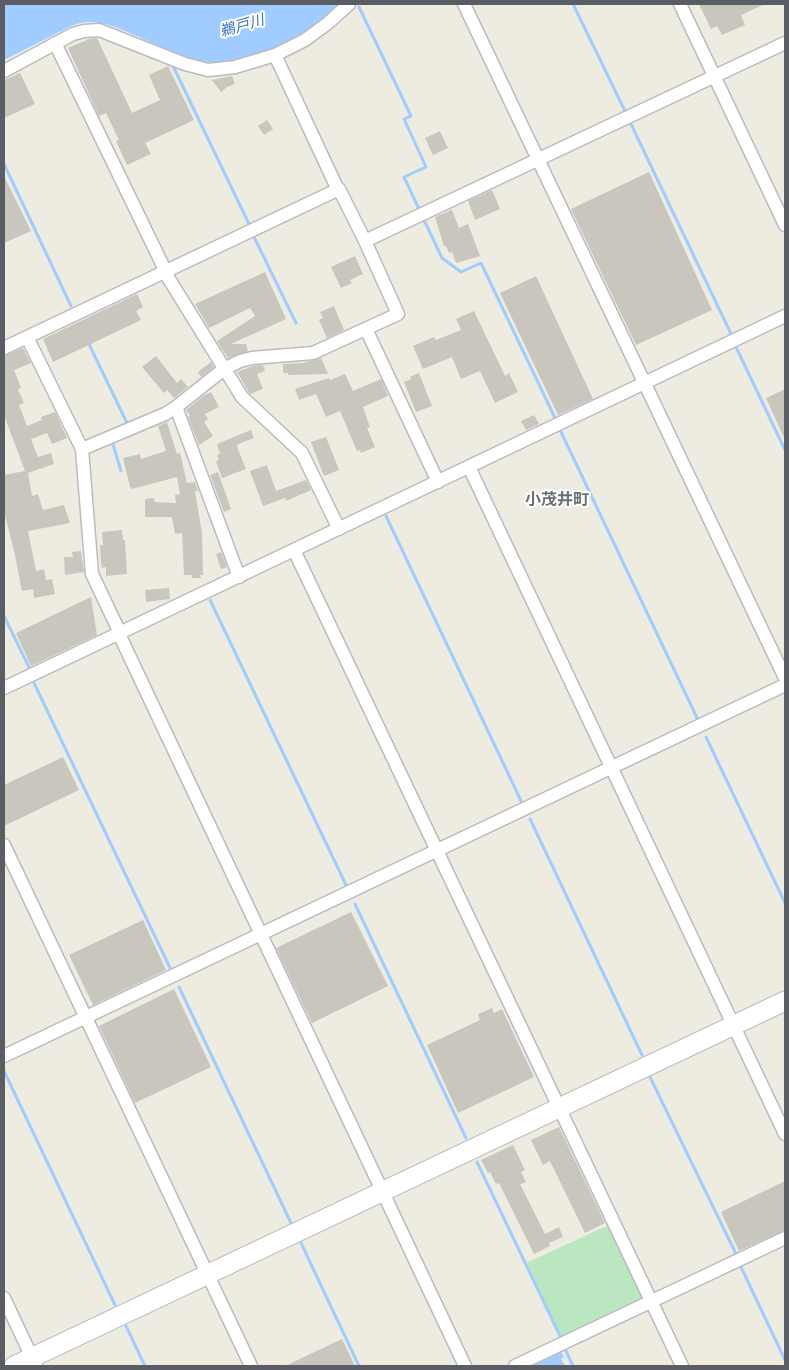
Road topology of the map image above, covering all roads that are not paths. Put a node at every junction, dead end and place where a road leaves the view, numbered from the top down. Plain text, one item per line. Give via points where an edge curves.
1 (349, 4) edge
2 (464, 4) edge
3 (680, 4) edge
4 (785, 42) edge
5 (55, 44) junction
6 (274, 56) junction
7 (4, 71) edge
8 (714, 76) junction
9 (538, 159) junction
10 (338, 190) junction
11 (785, 225) edge
12 (365, 241) junction
13 (165, 271) junction
14 (785, 316) edge
15 (366, 329) junction
16 (27, 337) junction
17 (4, 348) edge
18 (224, 368) junction
19 (645, 383) junction
20 (176, 407) junction
21 (82, 449) junction
22 (469, 467) junction
23 (438, 482) junction
24 (339, 529) junction
25 (294, 550) junction
26 (239, 577) junction
27 (120, 633) junction
28 (785, 678) edge
29 (785, 685) edge
30 (4, 688) edge
31 (614, 770) junction
32 (4, 845) edge
33 (439, 854) junction
34 (261, 934) junction
35 (785, 1001) edge
36 (85, 1017) junction
37 (734, 1025) junction
38 (4, 1056) edge
39 (560, 1108) junction
40 (785, 1134) edge
41 (383, 1192) junction
42 (785, 1238) edge
43 (208, 1275) junction
44 (4, 1298) edge
45 (652, 1302) junction
46 (34, 1362) edge
47 (14, 1366) edge
48 (252, 1366) edge
49 (465, 1366) edge
50 (515, 1366) edge
51 (682, 1366) edge

1 - 6 street via 328,23
2 - 9 street
3 - 8 street
4 - 8 street
5 - 6 street via 73,34 99,30 208,70 235,67
5 - 7 street
5 - 13 street
6 - 10 street
8 - 9 street
8 - 11 street
9 - 12 street
9 - 19 street
10 - 12 street
10 - 13 street
12 - 15 street via 398,314
13 - 16 street
13 - 18 street
14 - 19 street
15 - 18 street via 313,353 252,358
15 - 23 street
16 - 17 street
16 - 21 street
18 - 20 street
18 - 24 street via 242,397 302,453
19 - 22 street
19 - 28 street
20 - 21 street
20 - 26 street
21 - 27 street via 92,574
22 - 23 street
22 - 31 street
23 - 24 street
24 - 25 street
25 - 26 street
25 - 33 street
26 - 27 street
27 - 30 street
27 - 34 street
29 - 31 street
31 - 33 street
31 - 37 street
32 - 36 street
33 - 34 street
33 - 39 street
34 - 36 street
34 - 41 street
35 - 37 street
36 - 38 street
36 - 43 street
37 - 39 street
37 - 40 street
39 - 41 street
39 - 45 street
41 - 43 street
41 - 49 street
42 - 45 street
43 - 46 street
43 - 48 street
44 - 46 street
45 - 50 street
45 - 51 street
46 - 47 street

